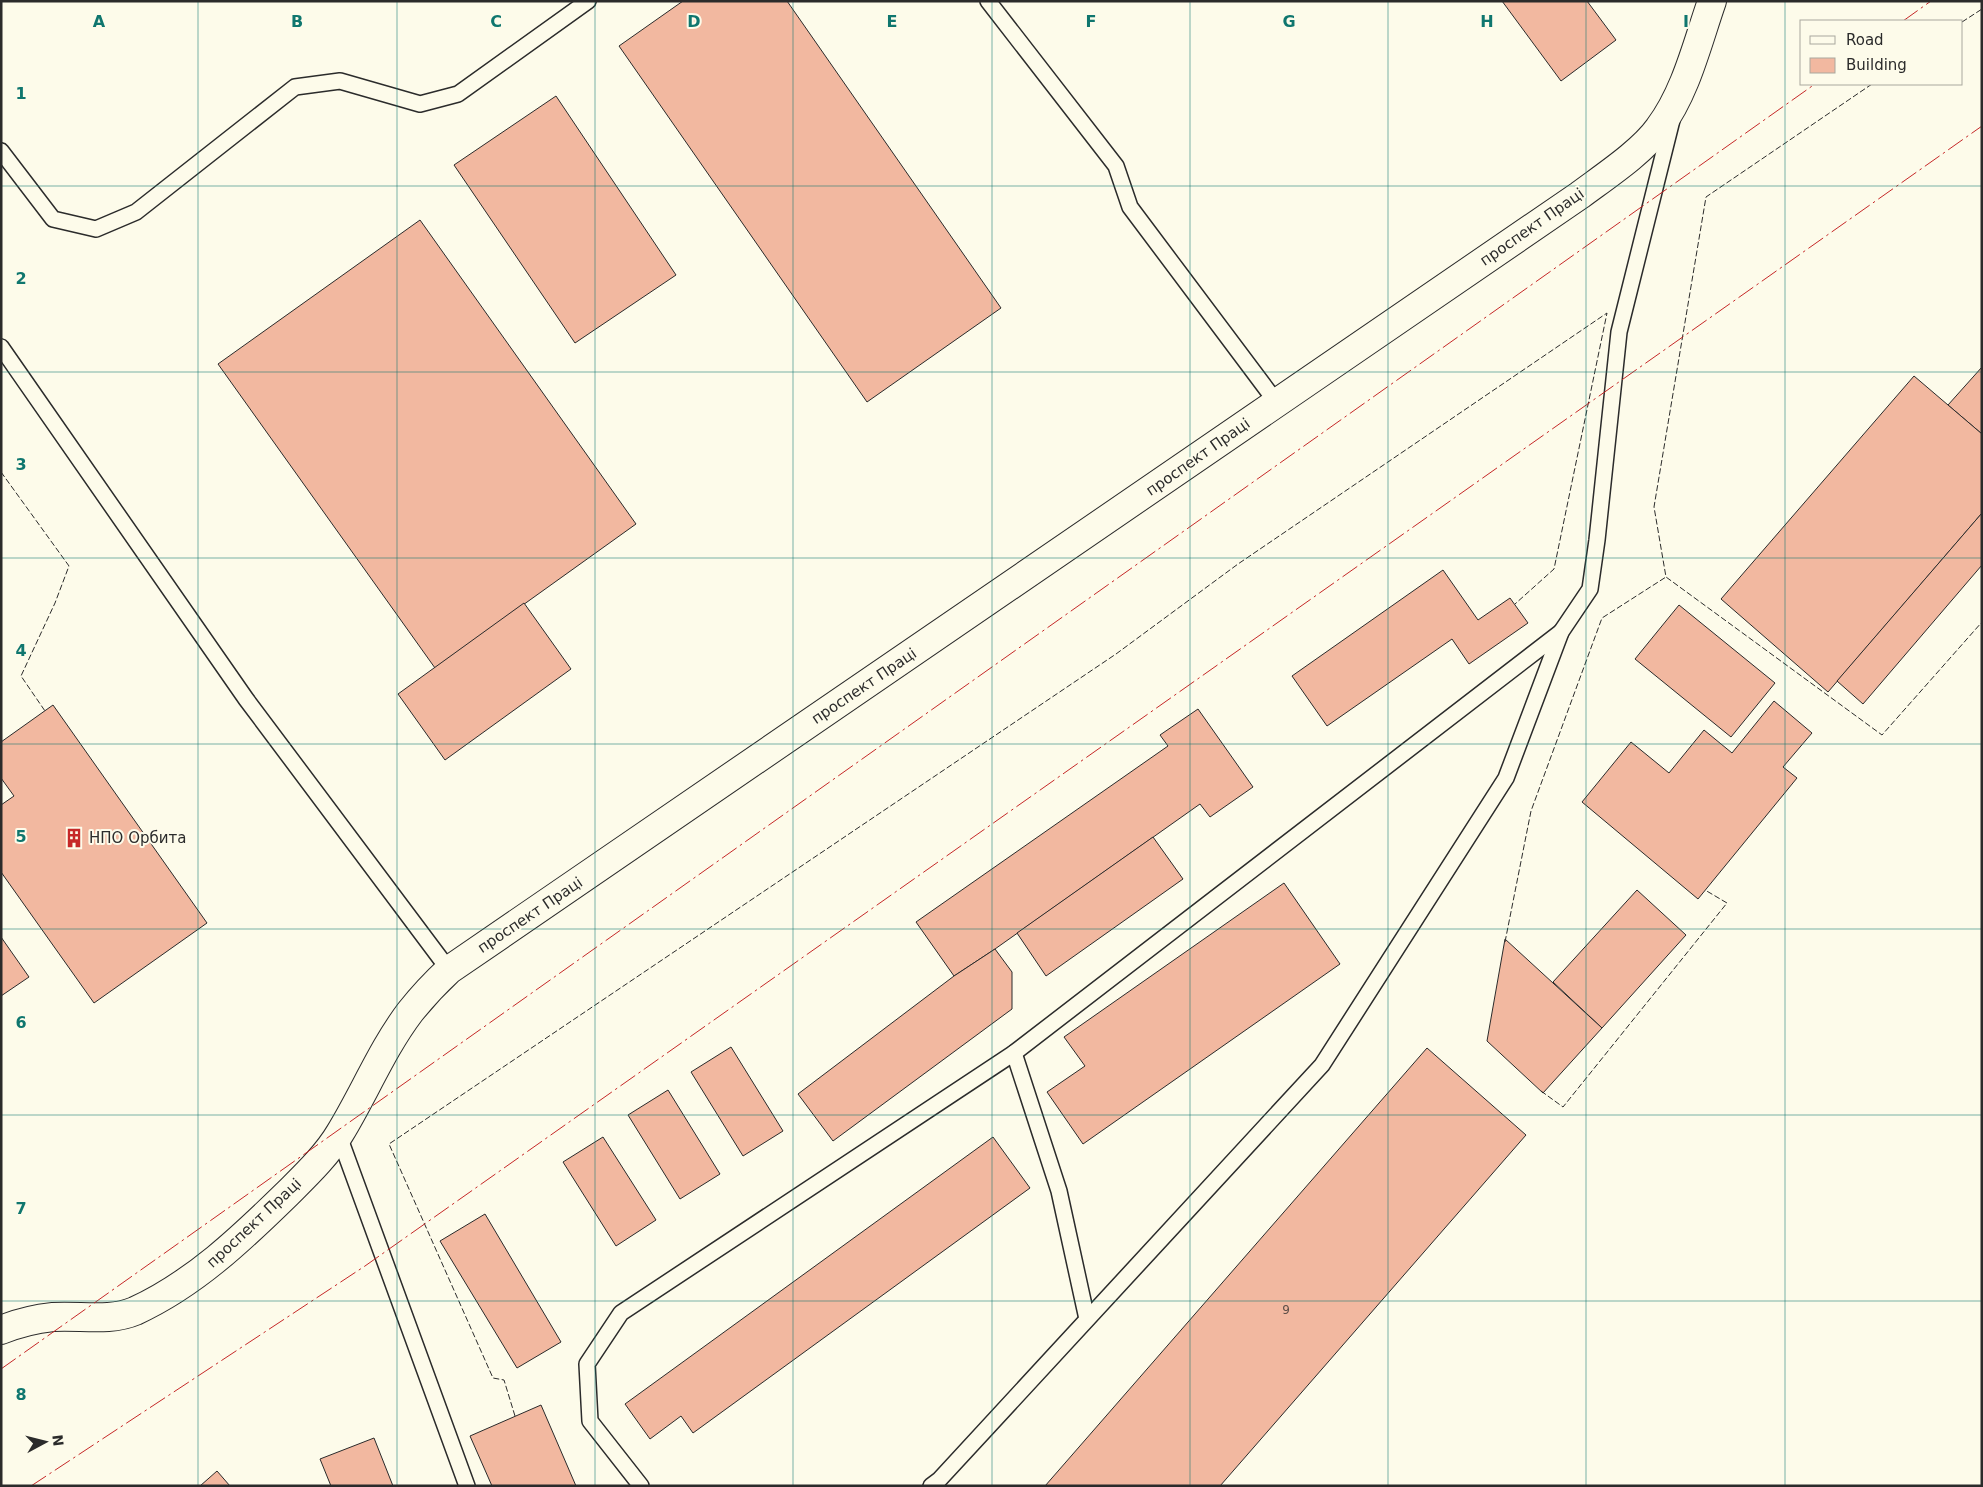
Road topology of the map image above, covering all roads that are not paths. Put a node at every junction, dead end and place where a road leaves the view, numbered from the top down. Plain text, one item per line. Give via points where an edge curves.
1 (588, 1) edge
2 (988, 1) edge
3 (1712, 1) edge
4 (1677, 100) junction
5 (1, 151) edge
6 (1, 347) edge
7 (1277, 403) junction
8 (1561, 632) junction
9 (449, 970) junction
10 (1014, 1054) junction
11 (339, 1136) junction
12 (1087, 1319) junction
13 (1, 1330) edge
14 (468, 1486) edge
15 (641, 1486) edge
16 (931, 1486) edge

1 - 5 lane via 458,94 420,104 340,81 295,87 136,212 96,229 53,219
2 - 7 lane via 1116,166 1130,207
3 - 4 street, проспект Праці
4 - 7 street, проспект Праці via 1658,130 1627,159
4 - 8 lane via 1619,332 1590,589
6 - 9 lane via 246,699
7 - 9 street, проспект Праці
8 - 10 lane
8 - 12 lane via 1506,778 1322,1065
9 - 11 street, проспект Праці via 410,1012
10 - 12 lane via 1059,1191
10 - 15 lane via 622,1312 587,1364 590,1421
11 - 13 street, проспект Праці via 258,1223 202,1271 165,1295 133,1312 104,1318 26,1320
11 - 14 lane
12 - 16 lane

